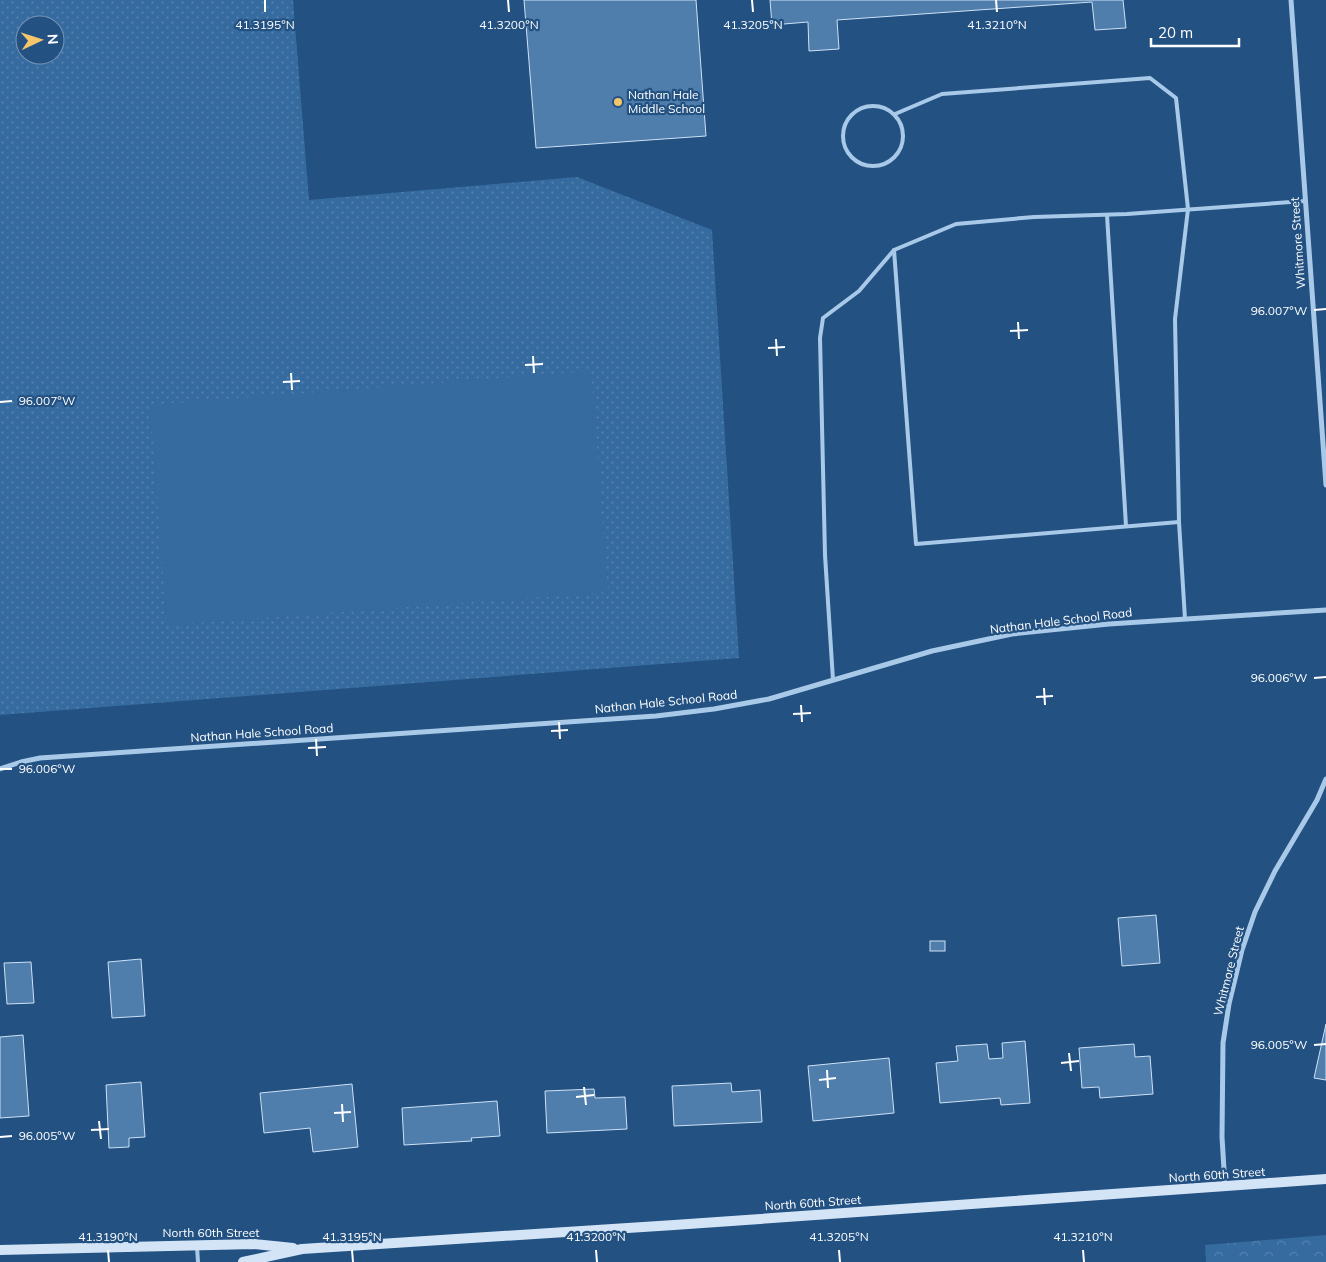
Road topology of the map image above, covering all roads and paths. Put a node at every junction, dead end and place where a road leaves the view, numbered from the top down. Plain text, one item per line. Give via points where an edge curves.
1 (1291, 0) edge
2 (895, 114) junction
3 (1305, 201) junction
4 (1188, 209) junction
5 (1107, 215) junction
6 (894, 250) junction
7 (1326, 485) edge
8 (1179, 522) junction
9 (1126, 526) junction
10 (1326, 610) edge
11 (1185, 619) junction
12 (833, 680) junction
13 (0, 769) edge
14 (1326, 779) edge
15 (1326, 1179) edge
16 (1225, 1187) junction
17 (197, 1245) junction
18 (0, 1250) edge
19 (302, 1250) junction
20 (198, 1262) edge
21 (243, 1262) edge

1 - 3 street, Whitmore Street
2 - 2 lane via 903,129 904,140 895,158 877,167 857,163 850,157 842,138 848,119 854,112 873,106
2 - 4 lane via 942,94 1150,78 1176,98
3 - 4 lane
3 - 7 street, Whitmore Street
4 - 5 lane
4 - 8 lane via 1175,319
5 - 6 lane via 956,224
5 - 9 lane
6 - 9 lane via 916,544
6 - 12 lane via 859,291 823,318 820,338 825,555
8 - 9 lane
8 - 11 lane
10 - 11 street, Nathan Hale School Road
11 - 12 street, Nathan Hale School Road via 1012,634 932,651
12 - 13 street, Nathan Hale School Road via 769,699 666,715 40,758
14 - 16 street, Whitmore Street via 1255,912 1242,950 1223,1043
15 - 16 main road, North 60th Street
16 - 19 main road, North 60th Street
17 - 18 main road, North 60th Street
17 - 19 main road, North 60th Street via 254,1244
17 - 20 lane
19 - 21 main road, North 60th Street

